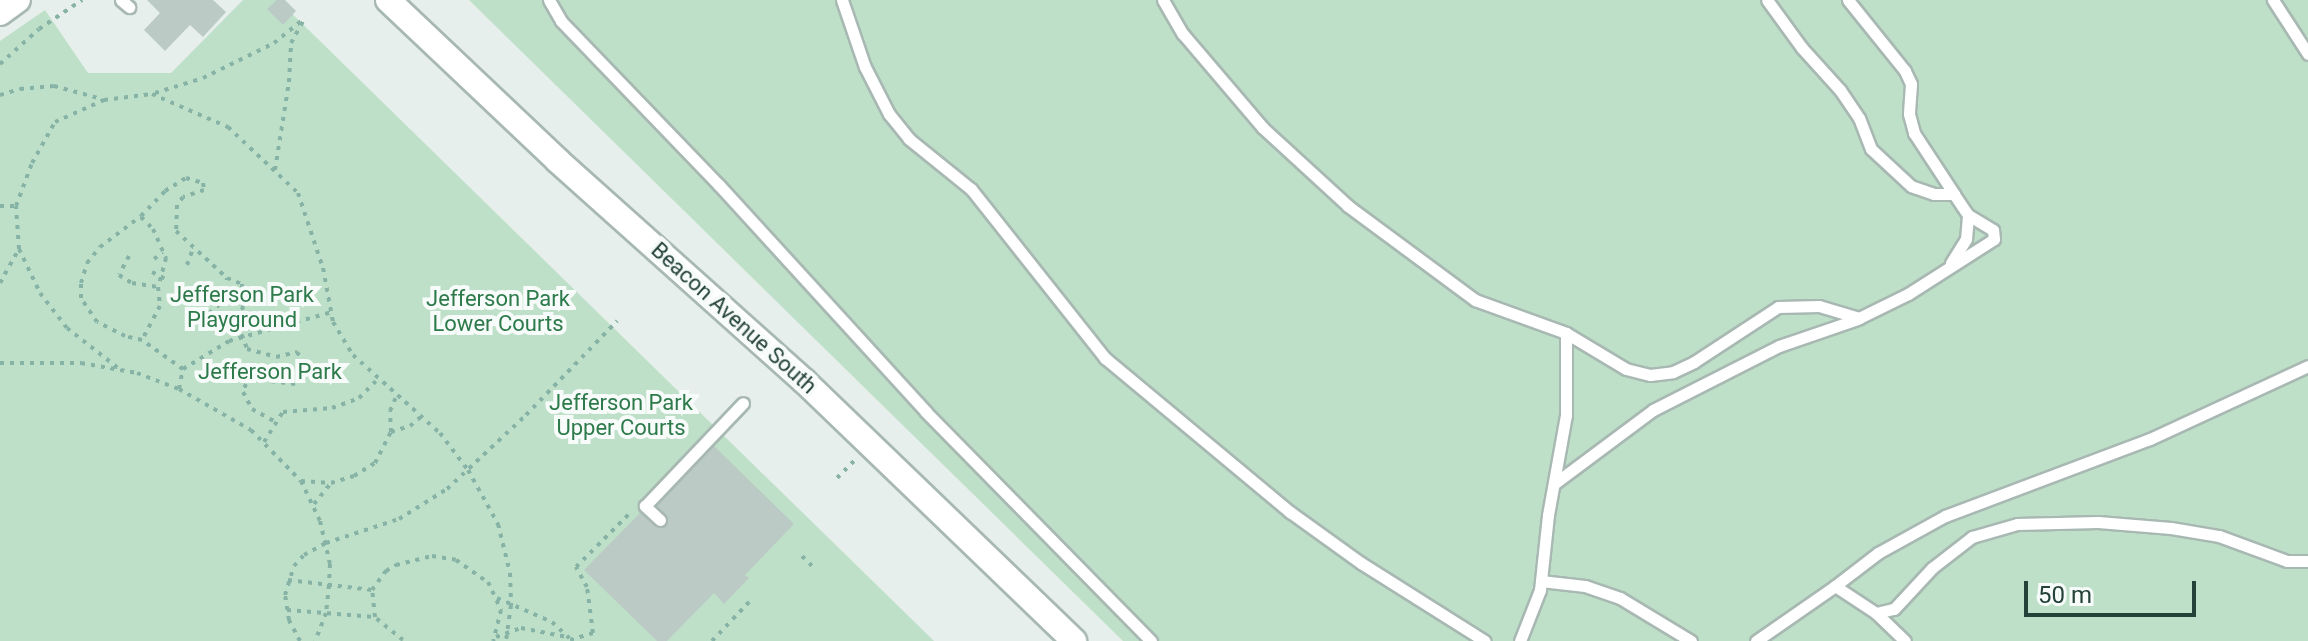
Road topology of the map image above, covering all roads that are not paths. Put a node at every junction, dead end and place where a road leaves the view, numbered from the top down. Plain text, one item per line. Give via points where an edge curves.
1 (18, 0) edge
2 (388, 0) edge
3 (549, 0) edge
4 (842, 0) edge
5 (1163, 0) edge
6 (1767, 0) edge
7 (1848, 0) edge
8 (2273, 0) edge
9 (0, 13) edge
10 (2308, 54) edge
11 (1954, 194) junction
12 (1968, 215) junction
13 (1981, 224) junction
14 (1966, 239) junction
15 (1942, 272) junction
16 (1859, 318) junction
17 (1566, 333) junction
18 (2308, 366) edge
19 (743, 403) dead end
20 (1555, 483) junction
21 (660, 520) dead end
22 (2308, 561) edge
23 (1541, 581) junction
24 (1835, 586) junction
25 (1876, 613) junction
26 (1074, 641) edge
27 (1151, 641) edge
28 (1485, 641) edge
29 (1519, 641) edge
30 (1691, 641) edge
31 (1756, 641) edge
32 (1905, 641) edge

1 - 9 main road
2 - 26 main road, Beacon Avenue South via 804,381
3 - 27 lane via 561,21 926,412
4 - 28 lane via 865,67 889,114 909,139 971,189 1105,358 1290,512
5 - 17 lane via 1183,34 1263,128 1348,206 1475,300
6 - 11 lane via 1840,90 1871,149 1911,186
7 - 11 lane via 1905,71 1911,84 1914,133
8 - 10 lane
11 - 12 lane
12 - 13 lane
12 - 14 lane
13 - 14 lane
13 - 15 lane via 1993,230 1994,239
14 - 15 lane
15 - 16 lane
16 - 17 lane via 1819,306 1778,307 1694,362 1650,375 1626,369
16 - 20 lane via 1779,346 1653,410
17 - 20 lane via 1566,415
18 - 24 lane via 2150,439 1934,521
19 - 21 lane via 645,506
20 - 23 lane
22 - 25 lane via 2287,561 2219,536 2171,528 2098,522 2017,524 1972,537 1932,568 1894,609
23 - 29 lane
23 - 30 lane via 1585,586 1620,598
24 - 25 lane
24 - 31 lane
25 - 32 lane

